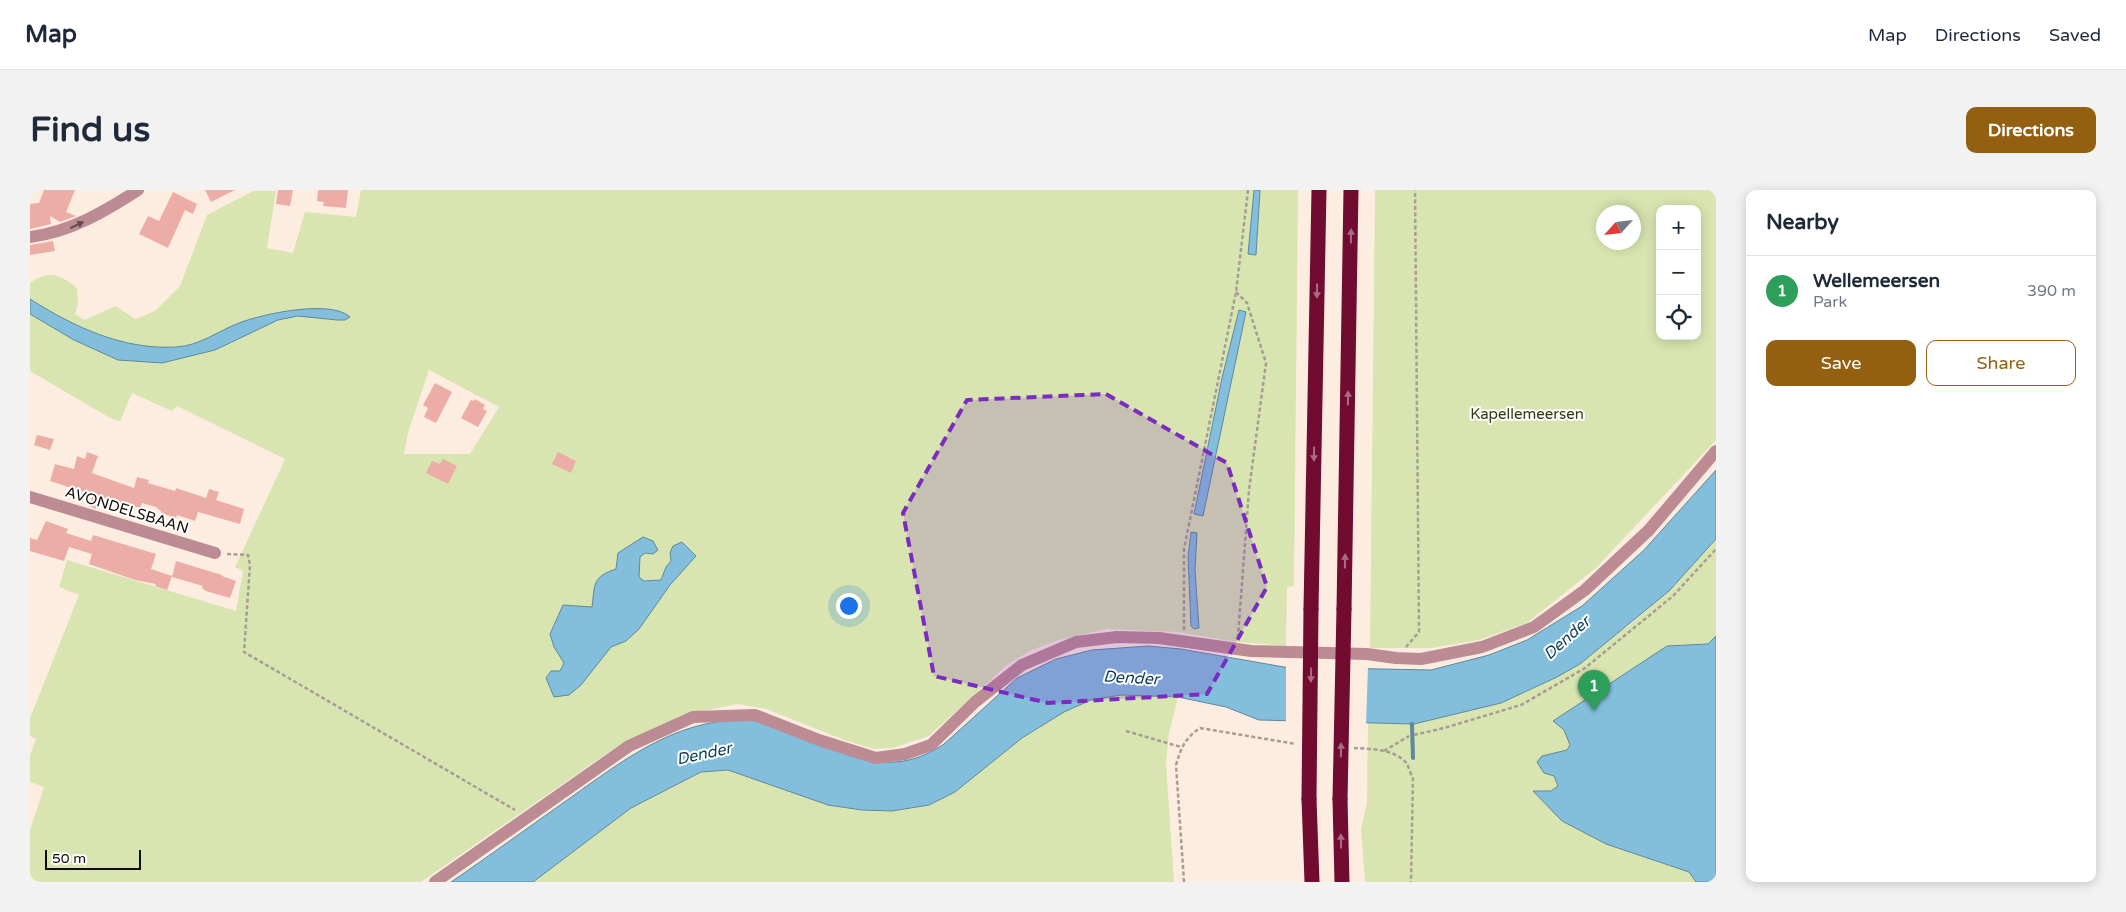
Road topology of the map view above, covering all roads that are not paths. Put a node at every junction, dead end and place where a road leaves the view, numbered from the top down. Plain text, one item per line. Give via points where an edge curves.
1 (138, 190) edge
2 (1319, 190) edge
3 (1351, 190) edge
4 (30, 237) edge
5 (1716, 451) edge
6 (30, 498) edge
7 (215, 553) road end
8 (435, 882) edge
9 (1312, 882) edge
10 (1342, 882) edge

4 -> 1 street via 77,225
2 -> 9 highway, bridge via 1309,799
10 -> 3 highway, bridge via 1340,799
5 - 8 street via 1649,530 1585,590 1534,627 1482,647 1421,659 1251,651 1184,641 1117,637 1076,642 1022,665 976,702 931,745 905,754 876,758 755,715 693,717 629,746
6 - 7 street, AVONDELSBAAN

